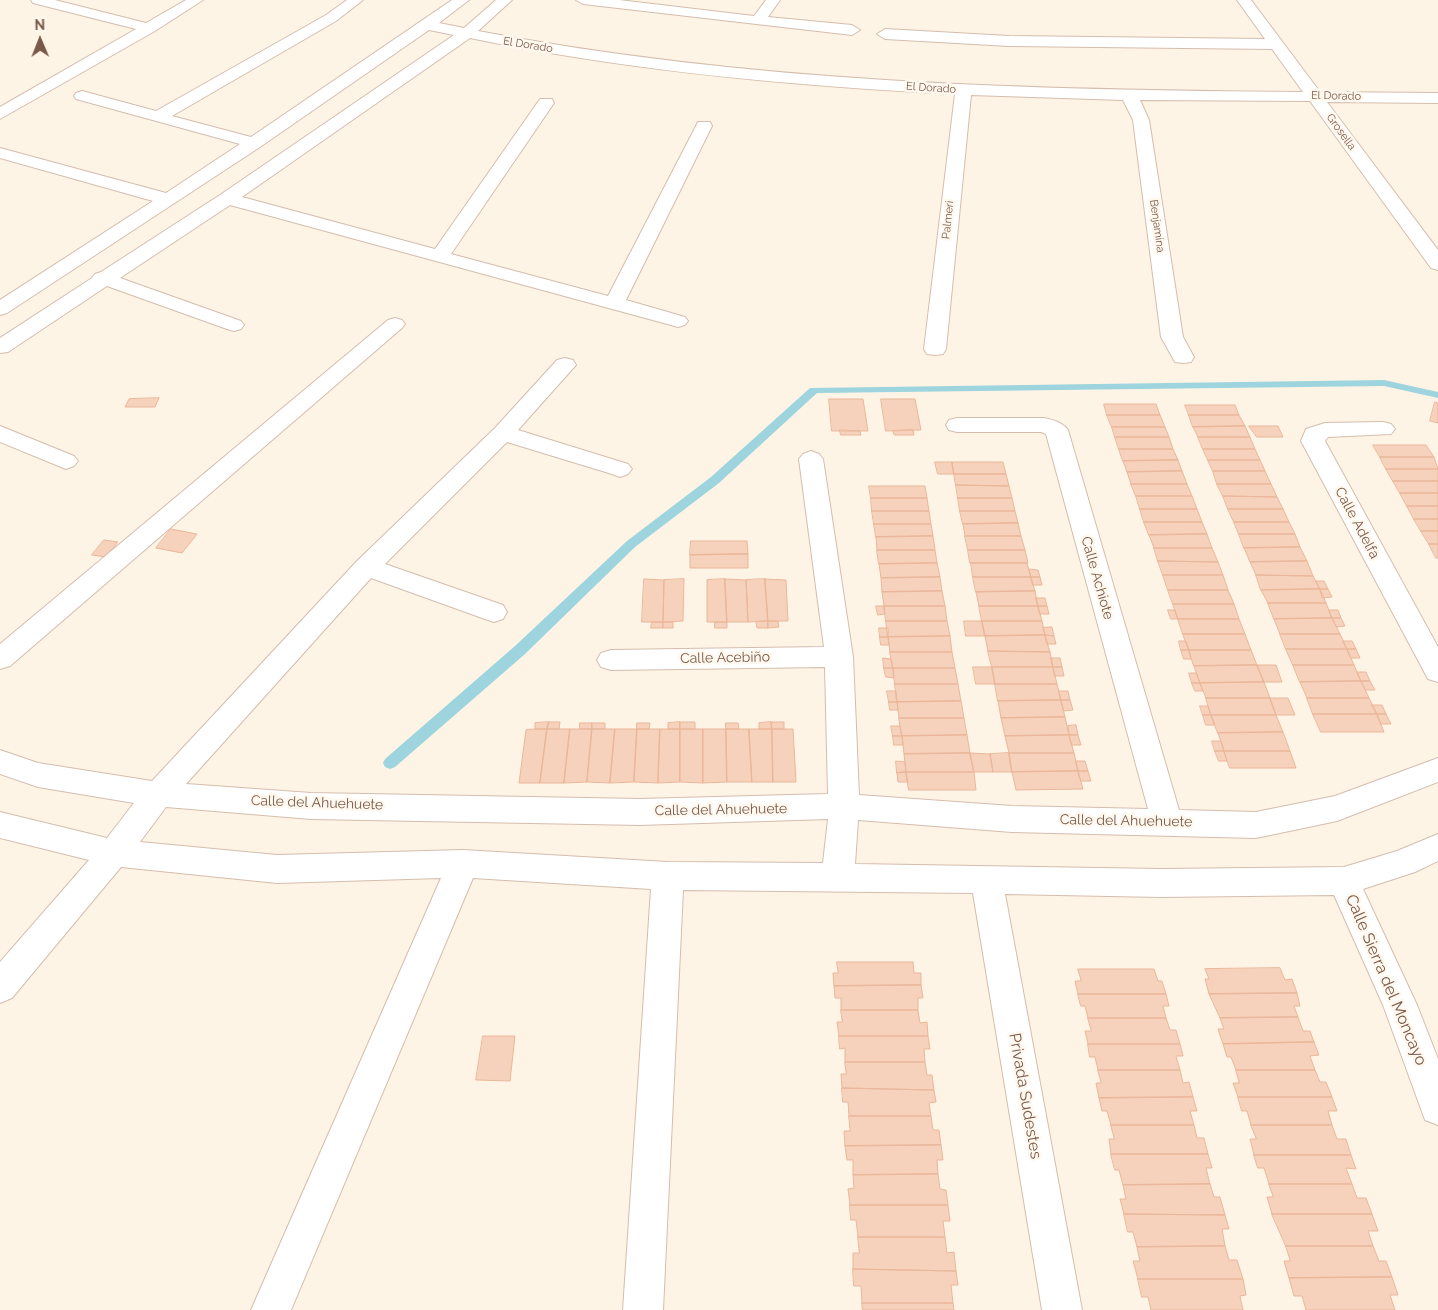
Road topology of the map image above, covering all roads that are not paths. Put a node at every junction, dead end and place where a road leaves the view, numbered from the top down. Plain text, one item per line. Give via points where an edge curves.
1 (38, 0) edge
2 (196, 0) edge
3 (356, 0) edge
4 (462, 0) edge
5 (505, 0) edge
6 (583, 0) edge
7 (773, 0) edge
8 (1244, 0) edge
9 (601, 1) edge
10 (758, 21) junction
11 (428, 25) junction
12 (150, 28) junction
13 (852, 30) dead end
14 (466, 34) junction
15 (885, 34) dead end
16 (1278, 44) junction
17 (964, 90) junction
18 (1129, 95) junction
19 (1313, 95) junction
20 (82, 96) dead end
21 (1438, 98) edge
22 (546, 103) dead end
23 (0, 114) edge
24 (156, 118) junction
25 (704, 126) dead end
26 (254, 143) junction
27 (0, 153) edge
28 (168, 199) junction
29 (226, 200) junction
30 (439, 256) junction
31 (1438, 264) edge
32 (102, 278) junction
33 (614, 303) junction
34 (3, 307) edge
35 (40, 319) junction
36 (678, 321) dead end
37 (234, 324) dead end
38 (395, 324) dead end
39 (0, 347) edge
40 (934, 350) dead end
41 (1183, 357) dead end
42 (565, 365) dead end
43 (957, 425) dead end
44 (1383, 429) dead end
45 (0, 433) edge
46 (503, 433) junction
47 (811, 459) dead end
48 (66, 461) dead end
49 (620, 469) dead end
50 (366, 567) junction
51 (494, 612) dead end
52 (839, 657) junction
53 (0, 659) edge
54 (611, 660) dead end
55 (1438, 672) edge
56 (0, 762) edge
57 (1438, 770) edge
58 (158, 794) junction
59 (844, 806) junction
60 (1168, 822) junction
61 (0, 825) edge
62 (1438, 847) edge
63 (114, 853) junction
64 (463, 864) junction
65 (668, 876) junction
66 (838, 877) junction
67 (987, 881) junction
68 (1344, 881) junction
69 (0, 987) edge
70 (1438, 1108) edge
71 (270, 1310) edge
72 (643, 1310) edge
73 (1062, 1310) edge

1 - 12 street
2 - 12 street
3 - 24 street
4 - 11 street
5 - 14 street
6 - 9 street
7 - 10 street
8 - 16 street, Grosella
9 - 10 street
10 - 13 street
11 - 14 street, El Dorado
11 - 26 street
12 - 23 street
14 - 17 street, El Dorado via 742,74
14 - 29 street
15 - 16 street via 1009,41
16 - 19 street, Grosella
17 - 18 street, El Dorado
17 - 40 street, Palmeri
18 - 19 street, El Dorado
18 - 41 street, Benjamina via 1141,120 1172,337
19 - 21 street, El Dorado
19 - 31 street, Grosella
20 - 24 street
22 - 30 street
24 - 26 street
25 - 33 street
26 - 28 street
27 - 28 street
28 - 34 street
29 - 30 street
29 - 32 street
30 - 33 street
32 - 35 street
32 - 37 street
33 - 36 street
34 - 35 street
35 - 39 street
38 - 53 street
42 - 46 street
43 - 60 street, Calle Achiote via 1044,425 1056,430
44 - 55 street, Calle Adelfa via 1325,430 1314,434 1312,441
45 - 48 street
46 - 49 street
46 - 50 street
47 - 52 street
50 - 51 street
50 - 58 street
52 - 54 street, Calle Acebiño
52 - 59 street
56 - 58 street, Calle del Ahuehuete via 38,775
57 - 60 street, Calle del Ahuehuete via 1338,808 1256,825
58 - 59 street, Calle del Ahuehuete via 311,806 478,810 640,812
58 - 63 street
59 - 60 street, Calle del Ahuehuete via 1012,819
59 - 66 street
61 - 63 street
62 - 68 street via 1404,862
63 - 64 street via 277,869
63 - 69 street
64 - 65 street
64 - 71 street
65 - 66 street
65 - 72 street
66 - 67 street
67 - 68 street
67 - 73 street, Privada Sudestes
68 - 70 street, Calle Sierra del Moncayo via 1400,1005

